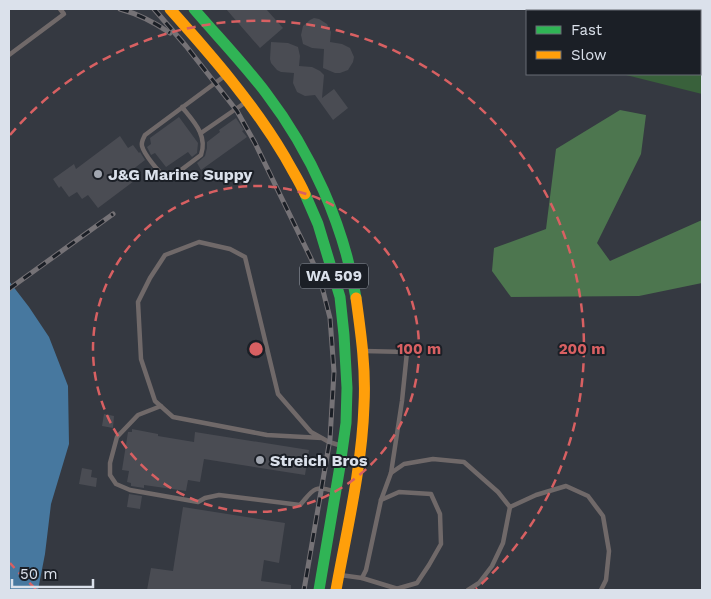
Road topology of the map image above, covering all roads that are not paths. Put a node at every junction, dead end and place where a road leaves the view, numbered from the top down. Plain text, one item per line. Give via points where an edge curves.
1 (60, 9) edge
2 (170, 9) edge
3 (194, 9) edge
4 (9, 55) edge
5 (227, 74) junction
6 (248, 101) junction
7 (182, 107) junction
8 (202, 133) junction
9 (363, 351) junction
10 (161, 406) junction
11 (322, 438) junction
12 (343, 446) junction
13 (391, 473) junction
14 (336, 492) junction
15 (381, 500) junction
16 (510, 507) junction
17 (339, 574) junction
18 (362, 578) junction
19 (319, 590) edge
20 (336, 590) edge
21 (399, 590) edge
22 (468, 590) edge
23 (600, 590) edge

1 - 4 lane via 64,14
2 - 5 main road, WA 509
3 - 9 main road, WA 509 via 276,107 321,186 350,272
5 - 6 main road, WA 509
5 - 7 lane
6 - 8 lane
6 - 12 main road, WA 509 via 301,186 318,224 340,298 347,388
7 - 8 lane
7 - 8 lane via 142,139 144,151 162,174 173,176 201,154
9 - 13 lane via 407,352
9 - 17 main road, WA 509 via 364,415 357,477
10 - 11 lane via 173,417 267,435
10 - 11 lane via 155,401 141,360 138,302 165,255 198,242 230,249 246,257 278,394 311,432
10 - 14 lane via 138,415 117,437 110,463 110,475 116,484 130,490 198,502 219,495 300,505 316,489 322,487
11 - 12 lane
12 - 14 main road, WA 509
13 - 15 lane
13 - 16 lane via 404,464 433,459 464,462
14 - 19 main road, WA 509
15 - 18 lane
15 - 21 lane via 399,492 432,494 440,514 440,544 429,565 417,583
16 - 22 lane via 503,543 492,566 479,583
16 - 23 lane via 566,486 588,496 603,516 609,551 606,580
17 - 18 lane
17 - 20 main road, WA 509
18 - 21 lane

